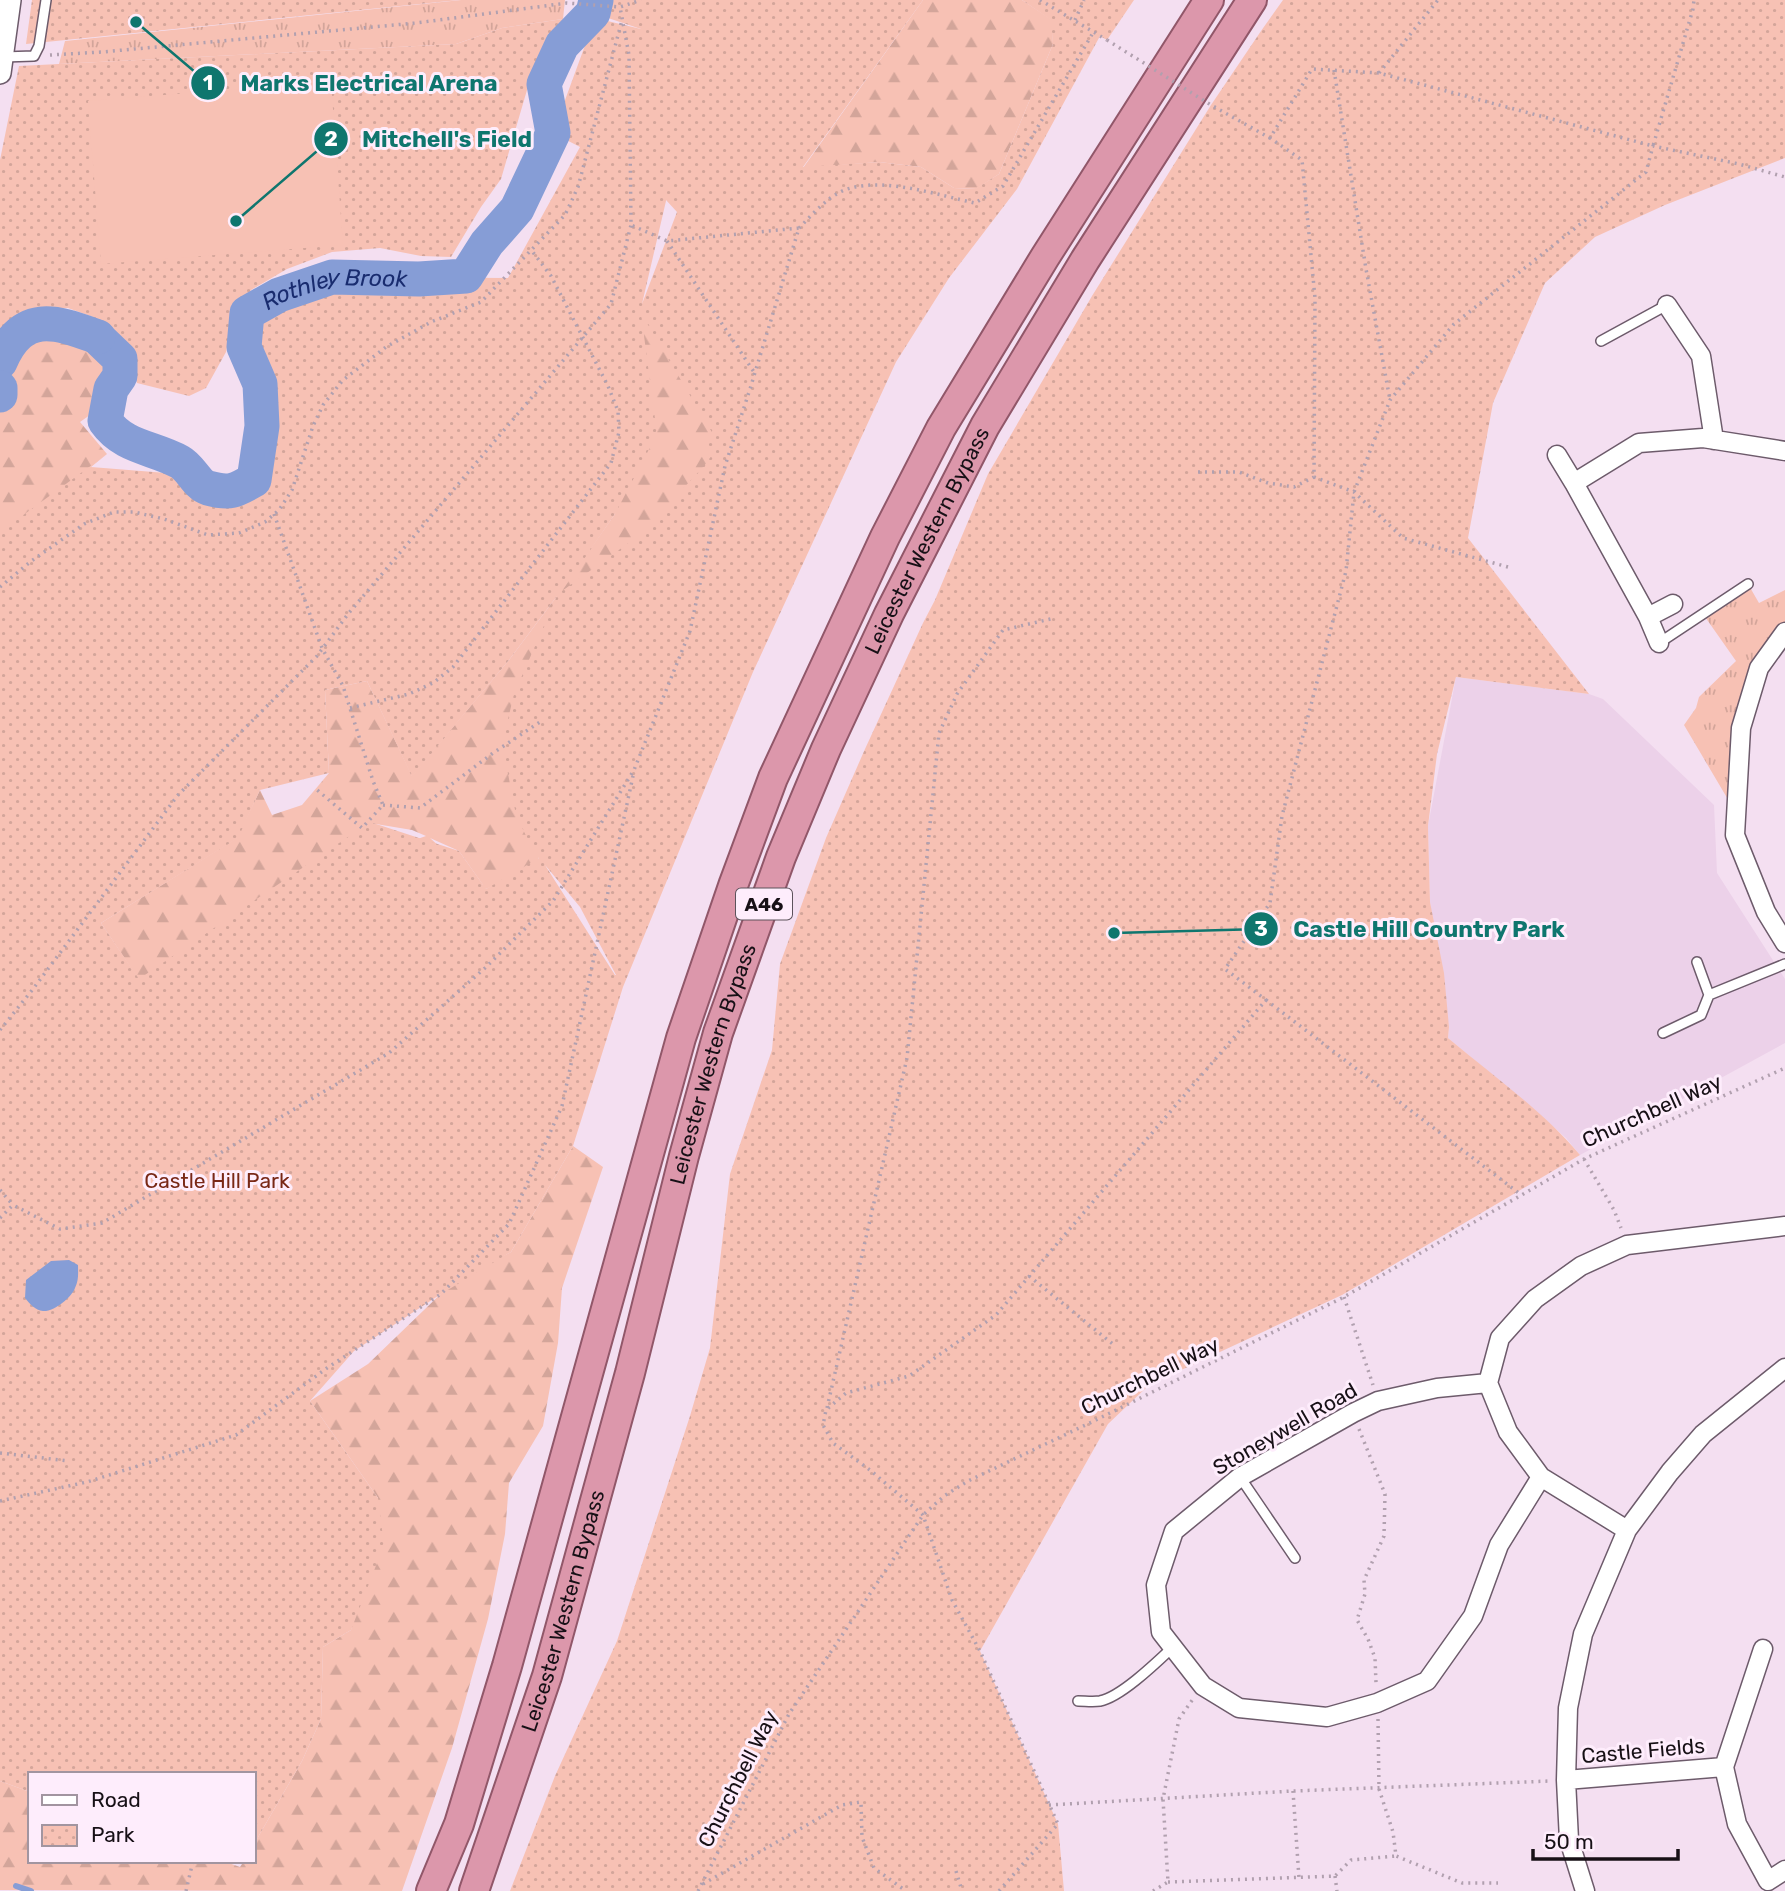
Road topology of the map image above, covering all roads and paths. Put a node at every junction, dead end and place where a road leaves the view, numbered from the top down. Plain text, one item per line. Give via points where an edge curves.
1 (10, 0) edge
2 (46, 0) edge
3 (641, 0) edge
4 (1040, 0) edge
5 (1083, 0) edge
6 (1209, 0) edge
7 (1252, 0) edge
8 (1438, 0) edge
9 (1694, 0) edge
10 (620, 7) junction
11 (622, 18) junction
12 (1075, 20) junction
13 (1094, 32) junction
14 (34, 55) junction
15 (2, 65) edge
16 (1334, 71) junction
17 (1379, 73) junction
18 (1270, 138) junction
19 (1653, 146) junction
20 (1785, 177) edge
21 (631, 225) junction
22 (799, 228) junction
23 (667, 241) junction
24 (532, 251) junction
25 (1667, 305) joint
26 (583, 337) junction
27 (1601, 341) dead end
28 (754, 372) junction
29 (1390, 400) junction
30 (1714, 440) junction
31 (1785, 451) edge
32 (1557, 455) dead end
33 (1198, 472) dead end
34 (1314, 477) junction
35 (1574, 483) junction
36 (1354, 492) junction
37 (274, 514) junction
38 (1508, 568) dead end
39 (1748, 584) dead end
40 (0, 587) edge
41 (1673, 604) dead end
42 (1648, 617) junction
43 (1055, 618) dead end
44 (1785, 632) edge
45 (1659, 643) joint
46 (323, 648) junction
47 (350, 708) junction
48 (543, 720) dead end
49 (634, 770) junction
50 (316, 789) dead end
51 (383, 805) junction
52 (1785, 943) edge
53 (1697, 962) dead end
54 (1785, 964) edge
55 (1709, 995) junction
56 (1266, 1000) junction
57 (0, 1030) edge
58 (1663, 1033) dead end
59 (1785, 1068) edge
60 (1584, 1159) junction
61 (0, 1191) edge
62 (1520, 1194) junction
63 (13, 1205) junction
64 (0, 1218) edge
65 (1785, 1226) edge
66 (1627, 1245) junction
67 (1029, 1276) junction
68 (1344, 1297) junction
69 (1114, 1345) dead end
70 (1785, 1368) edge
71 (1488, 1383) junction
72 (1378, 1401) junction
73 (826, 1410) junction
74 (1353, 1413) junction
75 (0, 1453) edge
76 (69, 1461) dead end
77 (1240, 1477) junction
78 (1541, 1477) junction
79 (0, 1501) edge
80 (923, 1515) junction
81 (1627, 1530) junction
82 (1295, 1558) dead end
83 (1172, 1647) junction
84 (1763, 1649) dead end
85 (1203, 1686) junction
86 (1078, 1702) dead end
87 (1377, 1703) junction
88 (1724, 1767) junction
89 (1566, 1780) junction
90 (1379, 1788) junction
91 (1293, 1791) junction
92 (1163, 1799) junction
93 (1049, 1805) junction
94 (1396, 1856) junction
95 (193, 1863) edge
96 (1785, 1870) edge
97 (956, 1871) dead end
98 (1335, 1876) junction
99 (1298, 1878) junction
100 (1168, 1882) junction
101 (1498, 1883) dead end
102 (701, 1885) junction
103 (186, 1891) edge
104 (431, 1891) edge
105 (474, 1891) edge
106 (698, 1891) edge
107 (906, 1891) edge
108 (962, 1891) edge
109 (999, 1891) edge
110 (1153, 1891) edge
111 (1336, 1891) edge
112 (1586, 1891) edge

1 - 15 street
2 - 14 lane
3 - 10 path
4 - 12 path
5 - 12 path
6 - 104 highway, Leicester Western Bypass / A46 via 941,428 773,778 681,1038 503,1679 458,1824
7 - 105 highway, Leicester Western Bypass / A46 via 985,426 889,614 786,845 718,1033 547,1676
8 - 17 path
9 - 19 path
10 - 11 path
10 - 14 path via 569,3 416,23
11 - 21 path via 629,55
11 - 24 path via 578,187 565,215
12 - 13 path
13 - 18 path, bridge
13 - 22 path via 1003,186 975,203 882,184 849,188 824,203
14 - 15 lane
16 - 17 path
16 - 18 path via 1312,69
16 - 29 path
17 - 19 path
18 - 34 path via 1302,160 1315,299
19 - 20 path
19 - 29 path via 1646,172 1454,324
21 - 23 path
21 - 26 path via 611,304
22 - 23 path
22 - 28 path
23 - 28 path
24 - 26 path via 551,276
24 - 37 path via 481,302 386,346 343,380 323,405 292,490
25 - 27 lane
25 - 30 street via 1701,356
26 - 46 path
26 - 47 path via 618,411 619,432 611,463 453,667 409,694
28 - 49 path via 725,466 690,631
29 - 36 path
30 - 31 street
30 - 35 street via 1639,443
32 - 35 street
33 - 34 path via 1239,472 1294,487
34 - 36 path
35 - 42 street
36 - 38 path via 1403,538
36 - 56 path via 1346,571 1282,816 1269,903 1225,969
37 - 40 path via 239,533 208,535 164,519 114,512 84,524
37 - 46 path
39 - 45 lane
41 - 42 street
42 - 45 street
43 - 73 path via 1003,630 957,694 939,733 907,1058
44 - 52 street via 1759,668 1741,728 1735,835 1766,912
46 - 47 path
46 - 57 path via 178,794
47 - 51 path
48 - 51 path via 420,807
49 - 63 path via 552,901 389,1053 102,1223 60,1230
49 - 79 path via 562,1106 509,1224 441,1294 327,1368 236,1435 87,1482
50 - 51 path via 362,828
53 - 55 lane
54 - 55 lane
55 - 58 lane via 1701,1015
56 - 62 path
56 - 67 path
59 - 60 path, Churchbell Way
60 - 62 path, Churchbell Way
60 - 66 path via 1614,1210
61 - 63 path
62 - 68 path, Churchbell Way
63 - 64 path
65 - 66 street
66 - 71 street via 1581,1266 1535,1299 1500,1338
67 - 69 path
67 - 73 path via 996,1315 909,1376 846,1393
68 - 72 path
68 - 80 path, Churchbell Way via 968,1481
70 - 81 street via 1703,1434
71 - 72 street, Stoneywell Road
71 - 78 street via 1508,1432
72 - 74 street, Stoneywell Road
73 - 80 path via 823,1425 833,1443
74 - 77 street, Stoneywell Road
74 - 87 path via 1385,1494 1384,1536 1364,1580 1366,1594 1357,1620 1375,1658
75 - 76 path
77 - 82 lane
77 - 83 street, Stoneywell Road via 1174,1531 1156,1584 1161,1632
78 - 81 street
78 - 87 street, Stoneywell Road via 1499,1545 1473,1616 1427,1681
80 - 93 path via 952,1600
80 - 102 path, Churchbell Way via 789,1714
81 - 89 street via 1583,1634 1568,1708
83 - 85 street, Stoneywell Road
83 - 86 lane via 1112,1696
84 - 88 street, Castle Fields
85 - 87 street, Stoneywell Road via 1239,1708 1327,1717
85 - 92 path via 1179,1719
87 - 90 path
88 - 89 street, Castle Fields
88 - 96 street, Castle Fields via 1737,1824 1768,1881
89 - 90 path
89 - 112 street via 1569,1840
90 - 91 path
90 - 94 path
91 - 92 path
91 - 99 path
92 - 93 path
92 - 100 path
93 - 109 path via 1058,1824
94 - 98 path via 1351,1860
94 - 101 path via 1462,1883
95 - 103 path
97 - 108 path
98 - 99 path
98 - 111 path
99 - 100 path
100 - 110 path
102 - 106 path, Churchbell Way
102 - 107 path via 842,1805 861,1801 862,1837 874,1868

